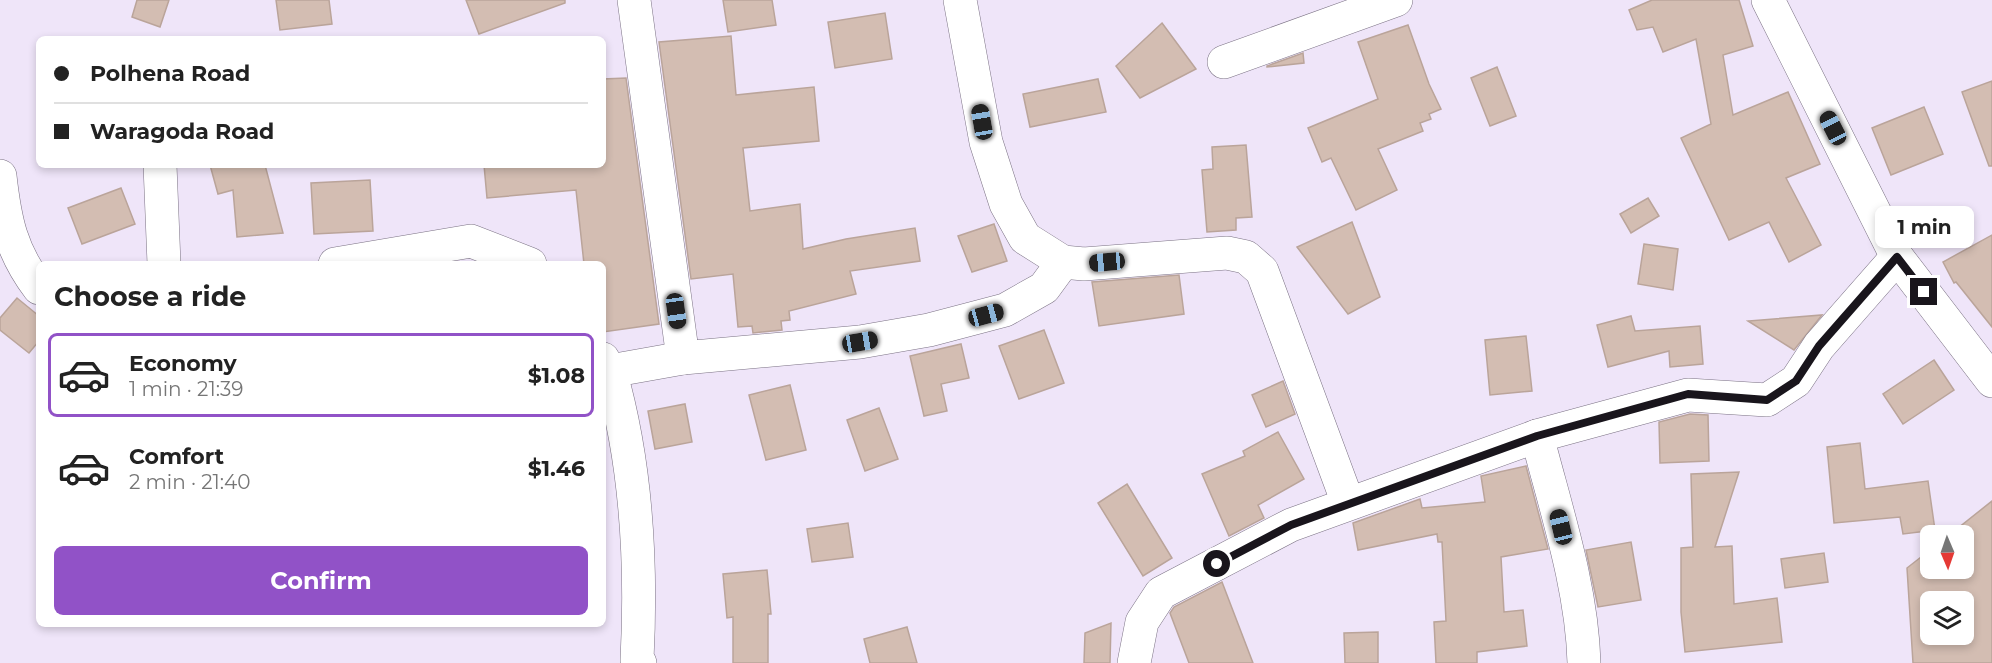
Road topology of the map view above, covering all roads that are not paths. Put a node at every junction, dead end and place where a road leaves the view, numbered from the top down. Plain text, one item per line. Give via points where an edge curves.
1 (634, 0) edge
2 (960, 0) edge
3 (1396, 0) edge
4 (1768, 0) edge
5 (1224, 62) dead end
6 (160, 168) edge
7 (0, 176) edge
8 (1897, 257) junction
9 (164, 261) edge
10 (353, 261) edge
11 (522, 261) edge
12 (1063, 262) junction
13 (36, 284) edge
14 (683, 358) junction
15 (607, 365) edge
16 (1992, 381) edge
17 (1537, 436) junction
18 (1348, 503) junction
19 (640, 663) edge
20 (1134, 663) edge
21 (1584, 663) edge

1 - 14 street
2 - 12 street via 986,142 1006,204 1025,238
3 - 5 street
4 - 8 street
6 - 9 street
7 - 13 street via 4,220 23,267
8 - 16 street
8 - 17 street via 1819,346 1796,381 1767,400 1688,394
10 - 11 street via 471,241
12 - 14 street via 1044,288 1005,310 930,330 860,342
12 - 18 street via 1084,264 1227,253 1246,257 1262,272
14 - 15 street
15 - 19 street via 621,410 632,482 639,546
17 - 18 street
17 - 21 street via 1566,550
18 - 20 street via 1291,525 1161,593 1142,622

